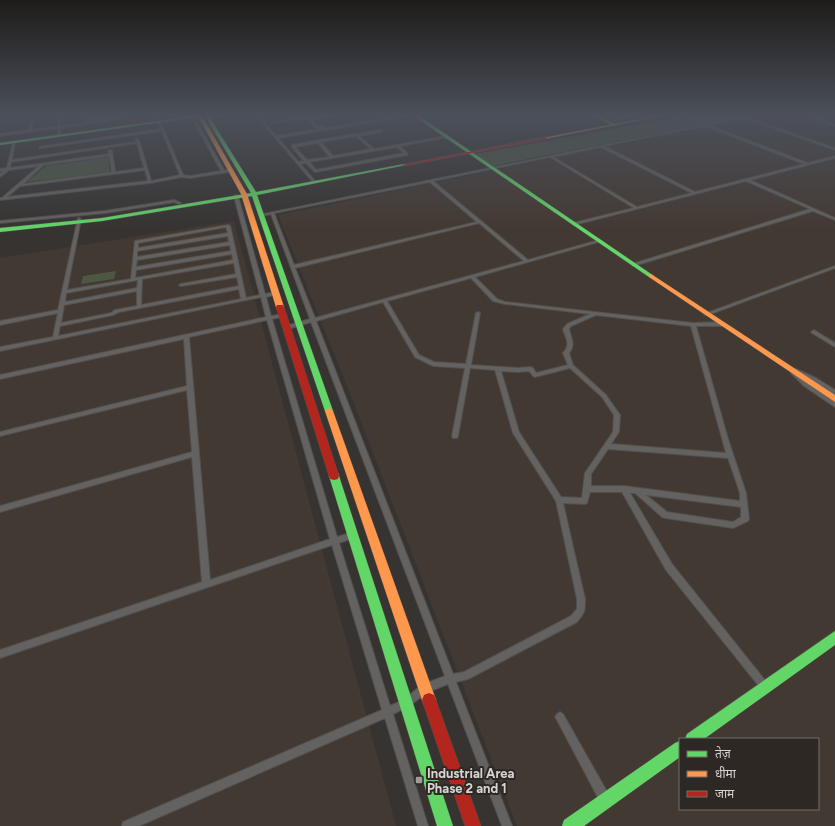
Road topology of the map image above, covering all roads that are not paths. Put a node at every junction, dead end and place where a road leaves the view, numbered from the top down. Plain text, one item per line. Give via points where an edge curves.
1 (12, 153) edge
2 (39, 153) edge
3 (64, 153) edge
4 (141, 153) edge
5 (172, 153) edge
6 (220, 153) edge
7 (222, 153) edge
8 (289, 153) edge
9 (298, 153) edge
10 (330, 153) edge
11 (358, 153) edge
12 (369, 153) edge
13 (405, 153) edge
14 (460, 153) edge
15 (470, 153) edge
16 (568, 153) edge
17 (614, 153) edge
18 (777, 153) edge
19 (110, 154) joint
20 (39, 156) junction
21 (550, 156) junction
22 (334, 157) junction
23 (834, 158) edge
24 (377, 160) junction
25 (10, 161) junction
26 (306, 162) junction
27 (298, 163) junction
28 (807, 164) junction
29 (42, 165) junction
30 (344, 166) junction
31 (492, 168) junction
32 (145, 169) junction
33 (0, 170) edge
34 (8, 170) junction
35 (230, 171) junction
36 (114, 173) junction
37 (0, 176) edge
38 (182, 176) junction
39 (312, 180) junction
40 (431, 180) junction
41 (747, 180) junction
42 (150, 182) junction
43 (20, 185) junction
44 (246, 193) junction
45 (695, 193) junction
46 (1, 199) edge
47 (179, 203) junction
48 (637, 208) junction
49 (814, 209) junction
50 (272, 213) junction
51 (261, 215) junction
52 (835, 219) edge
53 (78, 221) junction
54 (0, 222) edge
55 (480, 222) junction
56 (574, 224) junction
57 (0, 226) edge
58 (0, 230) edge
59 (230, 234) junction
60 (600, 241) junction
61 (232, 243) junction
62 (135, 250) junction
63 (234, 252) junction
64 (135, 259) junction
65 (236, 261) junction
66 (527, 261) junction
67 (634, 265) junction
68 (292, 267) junction
69 (835, 267) edge
70 (134, 269) junction
71 (239, 274) junction
72 (472, 277) junction
73 (140, 278) junction
74 (133, 279) junction
75 (181, 285) dead end
76 (242, 287) junction
77 (140, 289) junction
78 (64, 292) junction
79 (276, 293) junction
80 (263, 296) junction
81 (244, 300) junction
82 (384, 301) junction
83 (62, 304) junction
84 (139, 307) junction
85 (60, 311) junction
86 (478, 313) dead end
87 (595, 314) junction
88 (706, 314) junction
89 (284, 315) junction
90 (269, 318) junction
91 (313, 320) junction
92 (0, 323) edge
93 (298, 324) junction
94 (722, 324) junction
95 (58, 325) junction
96 (693, 326) junction
97 (288, 327) junction
98 (814, 332) dead end
99 (186, 337) junction
100 (55, 338) junction
101 (835, 345) edge
102 (0, 349) edge
103 (468, 365) junction
104 (571, 366) junction
105 (497, 368) junction
106 (789, 368) junction
107 (0, 377) edge
108 (190, 387) junction
109 (835, 392) edge
110 (835, 399) edge
111 (835, 405) edge
112 (0, 434) edge
113 (455, 436) dead end
114 (607, 446) junction
115 (196, 454) junction
116 (731, 456) junction
117 (624, 489) junction
118 (587, 490) junction
119 (636, 491) junction
120 (559, 500) junction
121 (744, 502) junction
122 (0, 509) edge
123 (353, 535) junction
124 (335, 542) junction
125 (206, 585) junction
126 (835, 637) edge
127 (0, 654) edge
128 (450, 679) junction
129 (765, 687) junction
130 (425, 688) junction
131 (406, 703) junction
132 (388, 712) junction
133 (560, 717) dead end
134 (693, 738) edge
135 (679, 749) edge
136 (606, 801) junction
137 (126, 826) edge
138 (423, 826) edge
139 (445, 826) edge
140 (473, 826) edge
141 (507, 826) edge
142 (570, 826) edge

1 - 25 street
2 - 20 street
3 - 20 street
4 - 32 street
5 - 38 street
6 - 35 street
7 - 44 street
8 - 27 street
9 - 26 street
10 - 22 street
11 - 22 street
12 - 24 street
13 - 24 street via 406,154
14 - 39 street
15 - 31 street
16 - 21 street
17 - 45 street
18 - 28 street
19 - 29 street
19 - 36 street
20 - 25 street
21 - 31 street
21 - 48 street
22 - 26 street
22 - 30 street
23 - 28 street
24 - 30 street
25 - 34 street
26 - 27 street
26 - 30 street via 315,171
27 - 39 street
28 - 41 street
29 - 34 street
29 - 43 street
31 - 40 street
31 - 56 street
32 - 36 street
32 - 42 street
33 - 34 street
34 - 37 street
35 - 38 street
35 - 44 street
36 - 43 street
38 - 42 street
39 - 44 street
40 - 50 street
40 - 55 street
41 - 45 street
41 - 49 street
42 - 46 street
43 - 46 street
44 - 47 street
44 - 51 street
44 - 53 street via 134,216
44 - 79 street
44 - 80 street
45 - 48 street
47 - 53 street
47 - 54 street via 174,200 105,212
48 - 56 street
49 - 52 street
49 - 67 street
50 - 51 street
50 - 68 street
51 - 93 street
53 - 57 street
53 - 58 street
53 - 78 street
55 - 66 street
55 - 68 street
56 - 60 street
59 - 61 street
59 - 62 street
59 - 62 street via 228,226 136,242
60 - 66 street
60 - 67 street
61 - 63 street
61 - 64 street
62 - 64 street
63 - 65 street
63 - 70 street
64 - 70 street
65 - 71 street
65 - 73 street
66 - 72 street
67 - 88 street
68 - 91 street
69 - 88 street
70 - 74 street
71 - 75 street
71 - 76 street
72 - 82 street
72 - 87 street via 495,300
73 - 74 street
73 - 77 street
74 - 78 street
76 - 81 street
76 - 84 street
77 - 83 street
77 - 84 street
78 - 83 street
79 - 80 street
79 - 89 street
80 - 81 street
80 - 90 street
81 - 100 street
82 - 91 street
82 - 103 street via 417,356 433,364
83 - 85 street
84 - 95 street
85 - 92 street
85 - 95 street
86 - 103 street
87 - 96 street
87 - 104 street via 569,325 566,329 570,346 566,356
88 - 94 street
89 - 90 street
89 - 97 street
90 - 99 street
90 - 124 street
91 - 93 street
91 - 128 street
93 - 97 street
93 - 130 street
94 - 96 street
94 - 106 street
95 - 100 street
96 - 116 street
97 - 123 street
98 - 101 street
99 - 107 street
99 - 108 street
100 - 102 street
103 - 105 street
103 - 113 street
104 - 105 street via 535,375 531,369
104 - 114 street via 604,396 617,415 616,432
105 - 120 street via 516,433
106 - 109 street
106 - 110 street
106 - 111 street via 806,385
108 - 112 street
108 - 115 street
114 - 116 street
114 - 118 street via 588,474
115 - 122 street
115 - 125 street
116 - 121 street
117 - 118 street
117 - 119 street
117 - 129 street via 669,567
118 - 120 street via 585,501
119 - 121 street via 743,504
119 - 121 street via 665,515 733,525 745,519
120 - 128 street via 581,599 578,615 465,676
123 - 124 street
123 - 131 street
124 - 125 street
124 - 132 street
125 - 127 street
126 - 129 street
128 - 130 street
128 - 141 street
129 - 134 street
130 - 131 street
130 - 140 street
131 - 132 street
131 - 139 street
132 - 137 street
132 - 138 street
133 - 136 street
135 - 136 street
136 - 142 street

